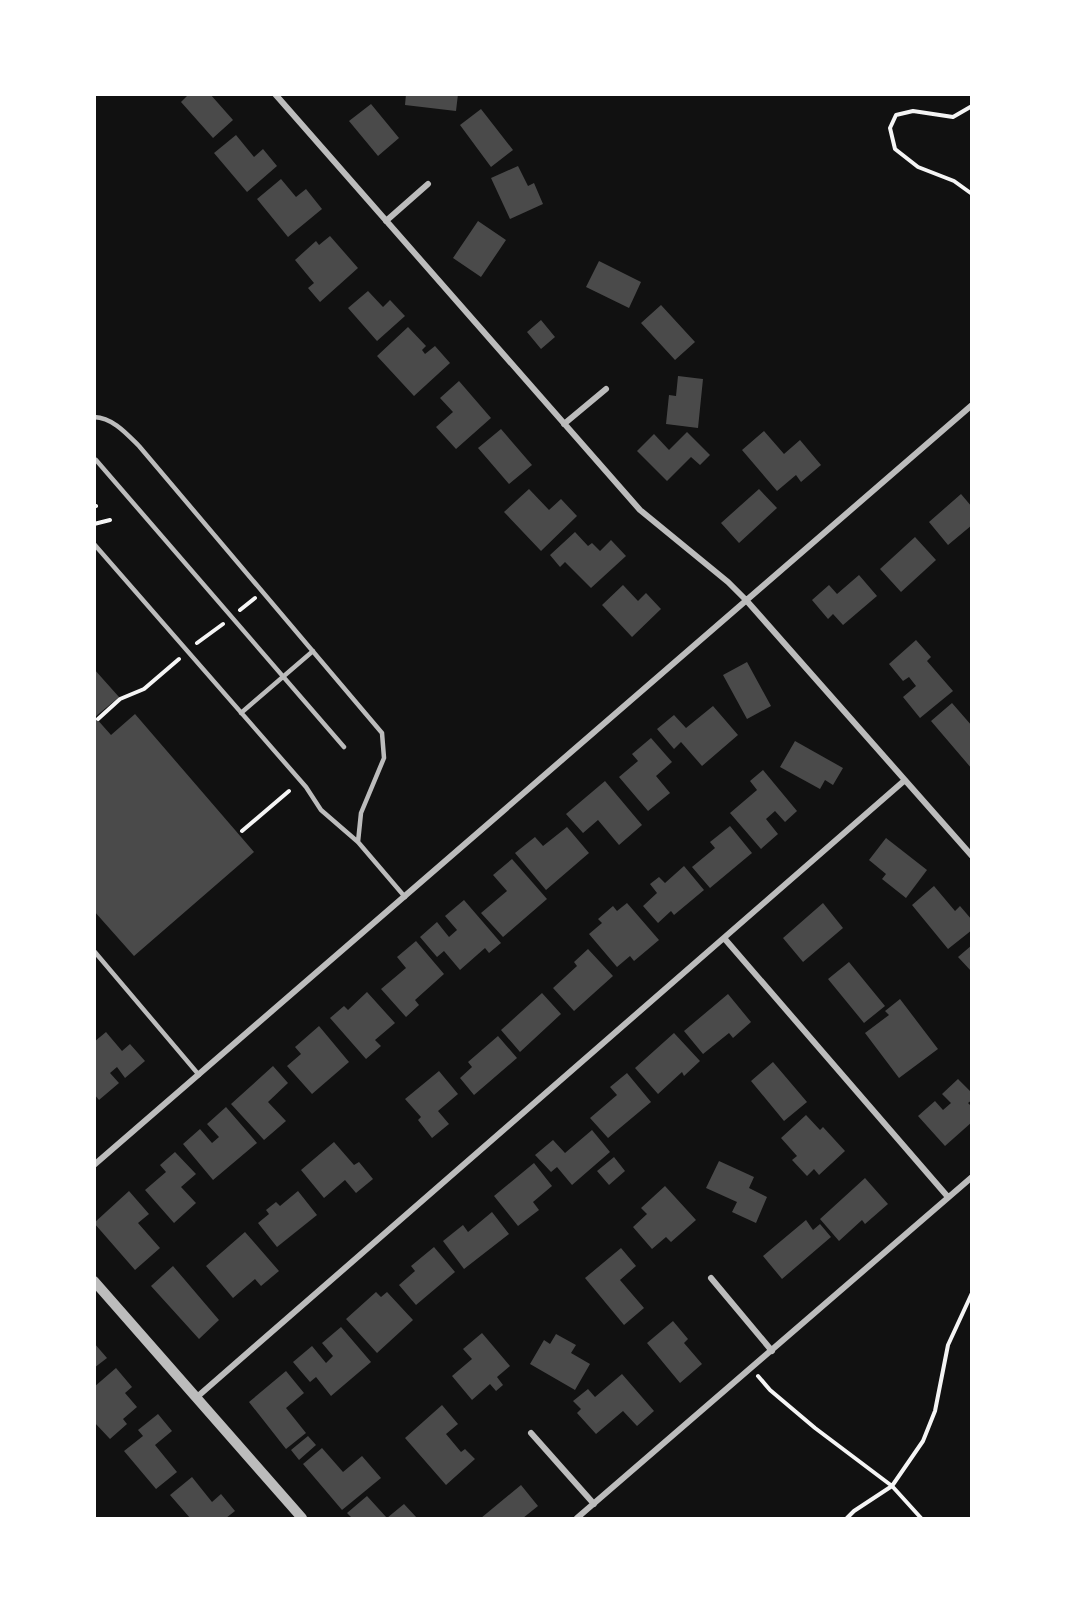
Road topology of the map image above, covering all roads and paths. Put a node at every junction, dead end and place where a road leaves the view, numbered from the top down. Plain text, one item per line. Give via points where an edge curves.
1 (275, 94) edge
2 (972, 106) edge
3 (428, 184) dead end
4 (972, 194) edge
5 (387, 221) junction
6 (606, 389) dead end
7 (972, 405) edge
8 (94, 417) edge
9 (564, 424) junction
10 (96, 460) dead end
11 (110, 520) dead end
12 (94, 524) edge
13 (94, 544) edge
14 (255, 598) dead end
15 (746, 600) junction
16 (239, 610) dead end
17 (224, 624) dead end
18 (197, 643) dead end
19 (313, 651) junction
20 (179, 659) dead end
21 (283, 677) junction
22 (242, 713) junction
23 (98, 720) dead end
24 (344, 747) dead end
25 (905, 780) junction
26 (288, 791) dead end
27 (242, 831) dead end
28 (358, 842) junction
29 (972, 856) edge
30 (405, 897) junction
31 (724, 938) junction
32 (94, 951) edge
33 (199, 1075) junction
34 (94, 1165) edge
35 (972, 1176) edge
36 (948, 1197) junction
37 (711, 1278) dead end
38 (94, 1281) edge
39 (972, 1293) edge
40 (772, 1351) junction
41 (752, 1368) junction
42 (197, 1397) junction
43 (531, 1433) dead end
44 (892, 1486) junction
45 (594, 1504) junction
46 (302, 1518) edge
47 (577, 1518) edge
48 (847, 1518) edge
49 (921, 1518) edge

1 - 5 street
2 - 4 path via 953,117 913,111 896,115 890,128 895,149 918,167 954,181
3 - 5 street
5 - 9 street
6 - 9 street
7 - 15 street
8 - 19 lane via 103,417 120,427 139,446
9 - 15 street via 640,510
10 - 21 lane
11 - 12 path
13 - 22 lane
14 - 16 path
15 - 25 street
15 - 30 street
17 - 18 path
19 - 21 lane
19 - 28 lane via 382,733 384,758 361,813
20 - 23 path via 144,689 120,699
21 - 22 lane
21 - 24 lane
22 - 28 lane via 321,810
25 - 29 street
25 - 31 street
26 - 27 path
28 - 30 lane
30 - 33 street
31 - 36 street
31 - 42 street
32 - 33 lane
33 - 34 street
35 - 36 street
36 - 40 street
37 - 40 street
38 - 42 street
39 - 44 path via 948,1345 935,1411 923,1441
40 - 41 street
41 - 44 path via 770,1390 815,1428
41 - 45 street
42 - 46 street
43 - 45 street
44 - 48 path
44 - 49 path
45 - 47 street

